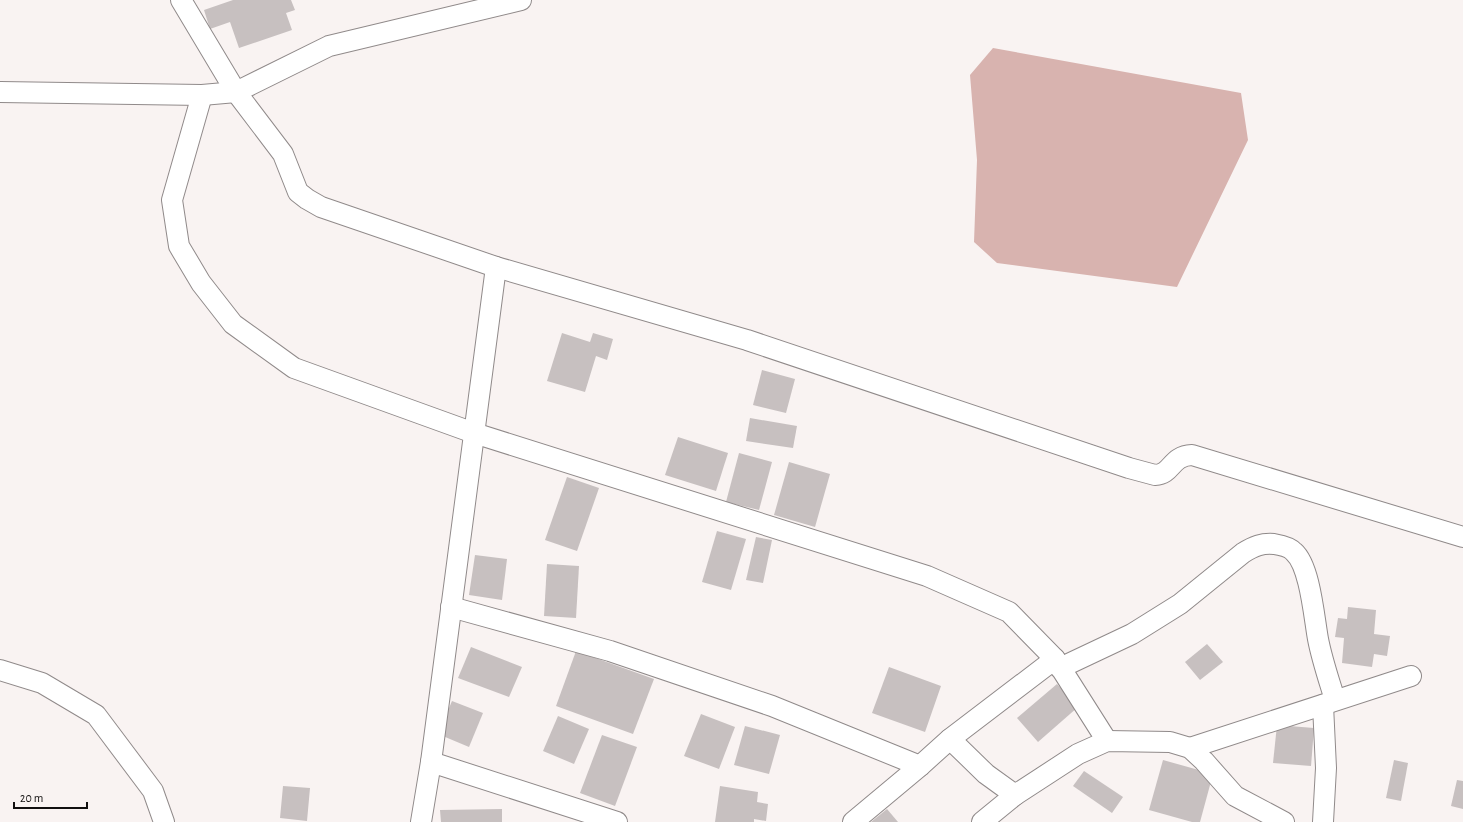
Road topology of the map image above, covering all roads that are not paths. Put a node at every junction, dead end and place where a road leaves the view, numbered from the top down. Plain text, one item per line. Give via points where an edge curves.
1 (181, 0) edge
2 (521, 0) edge
3 (0, 92) edge
4 (236, 92) junction
5 (202, 95) junction
6 (496, 267) junction
7 (474, 433) junction
8 (1463, 537) edge
9 (451, 607) junction
10 (1058, 663) junction
11 (0, 670) edge
12 (1411, 676) dead end
13 (1329, 703) junction
14 (950, 739) junction
15 (1107, 741) junction
16 (1190, 748) junction
17 (430, 762) junction
18 (920, 766) junction
19 (1015, 795) junction
20 (164, 822) edge
21 (421, 822) edge
22 (617, 822) edge
23 (853, 822) edge
24 (982, 822) edge
25 (1284, 822) edge
26 (1322, 822) edge

1 - 4 street
2 - 4 street via 329,46
3 - 5 street
4 - 5 street
4 - 6 street via 283,154 298,192 306,199 321,207
5 - 7 street via 172,200 179,246 201,283 233,324 294,368
6 - 7 street
6 - 8 street via 747,340 1129,468 1155,475 1169,468 1176,459 1192,455
7 - 9 street
7 - 10 street via 926,576 1009,612
9 - 17 street
9 - 18 street via 617,653 772,706
10 - 13 street via 1132,634 1180,604 1254,546 1266,543 1280,545 1294,552 1304,567
10 - 14 street
10 - 15 street
11 - 20 street via 42,683 96,714 153,791
12 - 13 street
13 - 16 street
13 - 26 street
14 - 18 street
14 - 19 street via 986,774
15 - 16 street via 1170,742
15 - 19 street via 1078,754
16 - 25 street via 1235,796
17 - 21 street
17 - 22 street
18 - 23 street
19 - 24 street

